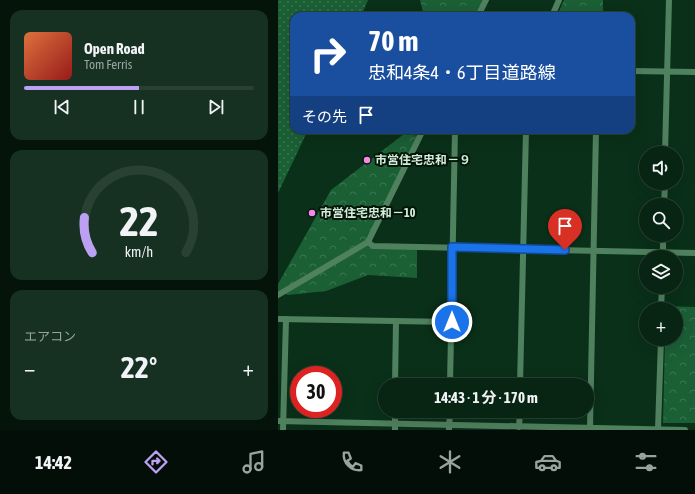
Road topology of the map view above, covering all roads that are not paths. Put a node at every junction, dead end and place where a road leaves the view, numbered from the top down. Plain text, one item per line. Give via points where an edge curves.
1 (486, 0) edge
2 (559, 0) edge
3 (669, 0) edge
4 (480, 12) edge
5 (554, 12) edge
6 (635, 71) edge
7 (667, 72) junction
8 (695, 72) edge
9 (421, 134) edge
10 (456, 134) edge
11 (526, 134) edge
12 (596, 134) edge
13 (665, 146) edge
14 (368, 242) junction
15 (452, 247) junction
16 (523, 249) junction
17 (593, 250) junction
18 (639, 253) edge
19 (695, 253) edge
20 (683, 254) edge
21 (278, 295) edge
22 (278, 319) edge
23 (286, 319) junction
24 (396, 321) junction
25 (452, 322) junction
26 (661, 346) edge
27 (395, 378) edge
28 (450, 378) edge
29 (520, 378) edge
30 (450, 418) edge
31 (520, 418) edge
32 (281, 421) edge
33 (340, 422) junction
34 (395, 427) edge
35 (520, 427) junction
36 (449, 428) edge
37 (590, 428) junction
38 (559, 429) edge
39 (658, 429) edge
40 (283, 430) edge
41 (340, 430) edge
42 (667, 430) edge
43 (686, 430) edge

1 - 4 street
2 - 5 street
3 - 7 street
6 - 7 street
7 - 8 street
7 - 13 street
9 - 14 street
10 - 15 street
11 - 16 street
12 - 17 street
14 - 15 street via 373,246
14 - 21 street
15 - 16 street
15 - 25 street
16 - 17 street
16 - 29 street
17 - 18 street
17 - 37 street
19 - 20 street
22 - 23 street
23 - 24 street
23 - 32 street
24 - 25 street
24 - 27 street
25 - 28 street
26 - 39 street
30 - 36 street
31 - 35 street
32 - 33 street
32 - 40 street
33 - 34 street
33 - 41 street
34 - 36 street
35 - 36 street
35 - 38 street
37 - 38 street
37 - 39 street
39 - 42 street
42 - 43 street

